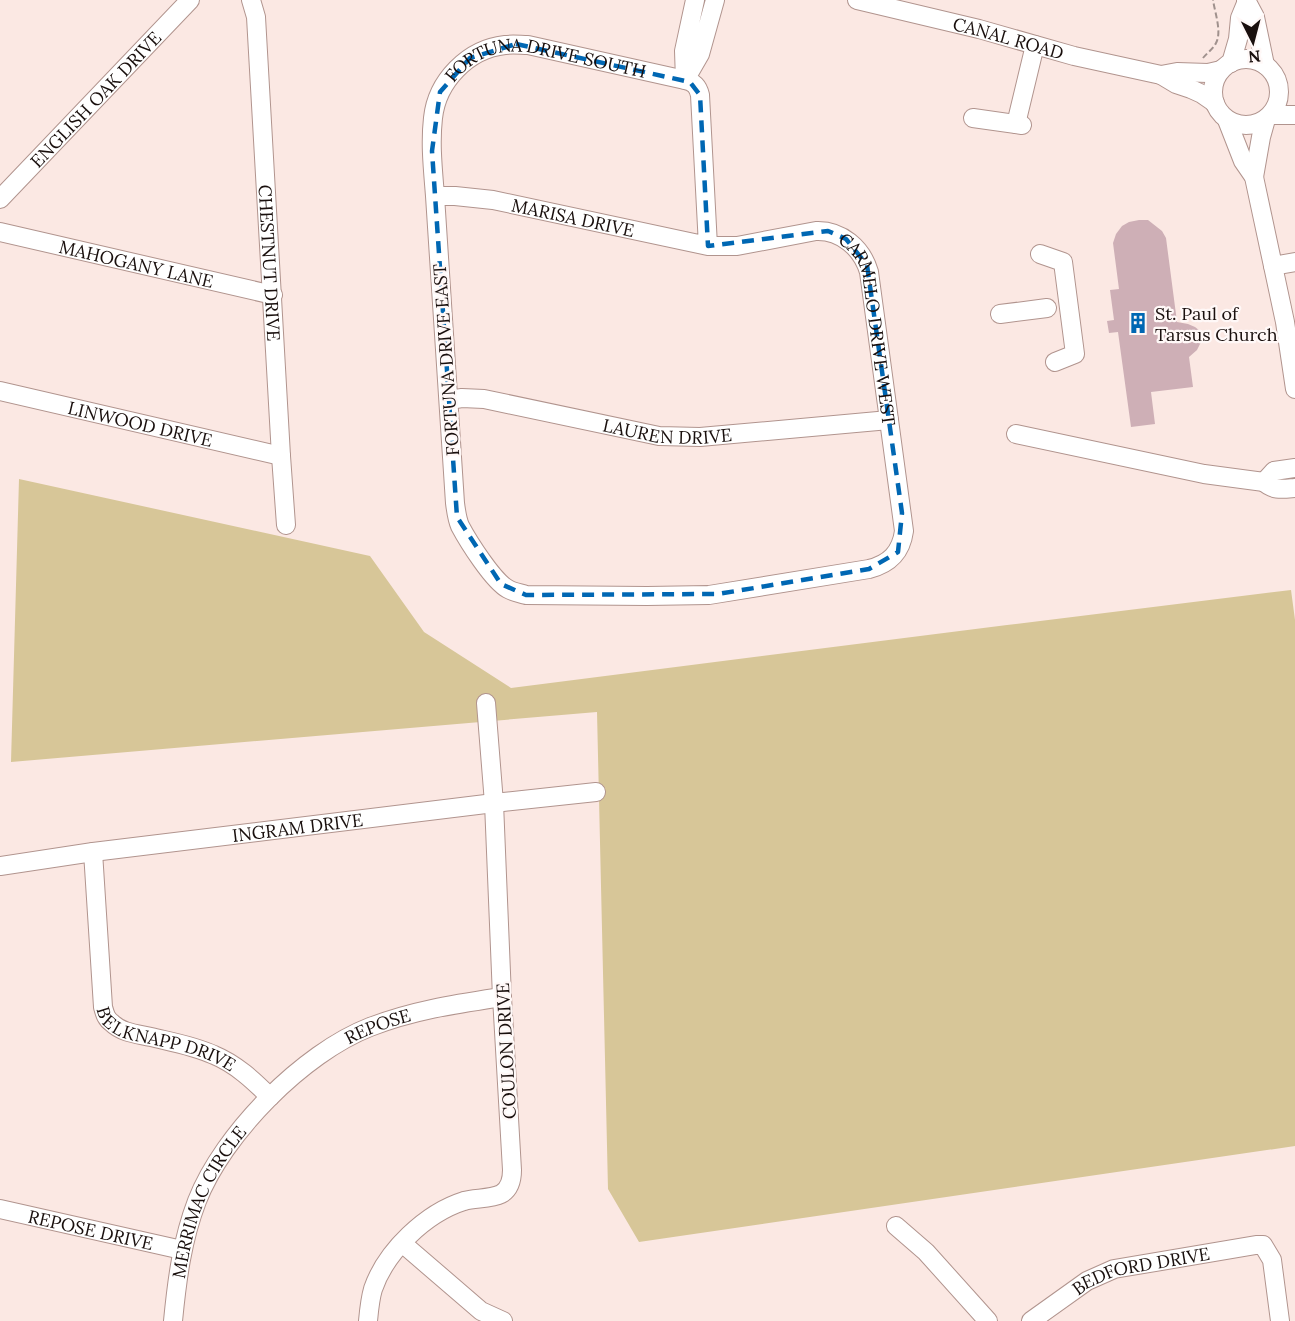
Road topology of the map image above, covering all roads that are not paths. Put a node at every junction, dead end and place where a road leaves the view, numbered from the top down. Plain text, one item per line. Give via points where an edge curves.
1 (189, 0) edge
2 (251, 0) edge
3 (695, 0) edge
4 (715, 0) edge
5 (856, 0) edge
6 (1246, 0) edge
7 (1035, 45) junction
8 (1265, 65) junction
9 (1226, 67) junction
10 (1161, 75) junction
11 (685, 80) junction
12 (1279, 86) junction
13 (1295, 97) edge
14 (1215, 104) junction
15 (1295, 116) edge
16 (1268, 117) junction
17 (973, 118) dead end
18 (1227, 120) junction
19 (432, 151) joint
20 (1254, 177) junction
21 (435, 196) junction
22 (0, 199) edge
23 (0, 232) edge
24 (708, 246) junction
25 (1040, 254) dead end
26 (1295, 262) edge
27 (1273, 266) junction
28 (273, 295) junction
29 (1047, 308) dead end
30 (1289, 308) edge
31 (1000, 314) dead end
32 (1055, 363) dead end
33 (1295, 389) edge
34 (0, 391) edge
35 (449, 400) junction
36 (889, 420) junction
37 (1016, 434) dead end
38 (281, 456) junction
39 (1295, 468) edge
40 (1264, 482) junction
41 (1295, 488) edge
42 (286, 525) dead end
43 (892, 559) joint
44 (486, 703) dead end
45 (596, 792) dead end
46 (494, 803) junction
47 (93, 852) junction
48 (0, 866) edge
49 (502, 997) junction
50 (270, 1097) junction
51 (0, 1209) edge
52 (896, 1226) dead end
53 (402, 1243) junction
54 (182, 1250) junction
55 (173, 1321) edge
56 (368, 1321) edge
57 (503, 1321) edge
58 (988, 1321) edge
59 (1031, 1321) edge
60 (1280, 1321) edge

1 - 22 street, ENGLISH OAK DRIVE
2 - 28 street, CHESTNUT DRIVE via 256,17
3 - 11 street via 684,51
4 - 11 street via 700,54
5 - 7 street, CANAL ROAD
6 - 8 street via 1255,17
6 - 9 street via 1239,39
7 - 10 street, CANAL ROAD
7 - 17 street via 1019,125
8 - 9 street via 1242,59
8 - 12 street
9 - 10 street, CANAL ROAD via 1208,73
9 - 14 street via 1215,80
10 - 14 street, CANAL ROAD
11 - 19 street, FORTUNA DRIVE SOUTH via 528,45 495,47 470,58 446,82 433,117
11 - 24 street via 694,84 700,95
12 - 13 street
12 - 16 street via 1276,106
14 - 18 street
15 - 16 street
16 - 18 street via 1247,126
16 - 20 street
18 - 20 street via 1243,161
19 - 21 street, FORTUNA DRIVE EAST
20 - 27 street
21 - 24 street, MARISA DRIVE via 494,200
21 - 35 street, FORTUNA DRIVE EAST
23 - 28 street, MAHOGANY LANE
24 - 36 street, CARMELO DRIVE WEST via 736,246 823,230 840,235 854,246 869,272
25 - 32 street via 1063,262 1075,354
26 - 27 street
27 - 30 street
28 - 38 street, CHESTNUT DRIVE
29 - 31 street
30 - 33 street
34 - 38 street, LINWOOD DRIVE
35 - 36 street, LAUREN DRIVE via 484,399 673,437
35 - 43 street, FORTUNA DRIVE EAST via 457,517 483,562 508,590 525,595 718,594 869,570
36 - 43 street, CARMELO DRIVE WEST via 904,531 901,546
37 - 40 street via 1204,474
38 - 42 street, CHESTNUT DRIVE
39 - 40 street via 1274,471
40 - 41 street via 1277,489
44 - 46 street, COULON DRIVE
45 - 46 street, INGRAM DRIVE
46 - 47 street, INGRAM DRIVE
46 - 49 street, COULON DRIVE
47 - 48 street, INGRAM DRIVE
47 - 50 street, BELKNAPP DRIVE via 103,1007 109,1022 132,1033 213,1054
49 - 50 street, REPOSE via 414,1012 369,1027 328,1048
49 - 53 street, COULON DRIVE via 511,1182 500,1195 463,1201 440,1211
50 - 54 street, MERRIMAC CIRCLE via 210,1174
51 - 54 street, REPOSE DRIVE
52 - 58 street via 926,1252
53 - 56 street, COULON DRIVE via 374,1287
53 - 57 street via 481,1311
54 - 55 street, MERRIMAC CIRCLE
59 - 60 street, BEDFORD DRIVE via 1087,1281 1114,1269 1256,1245 1263,1245 1272,1260

